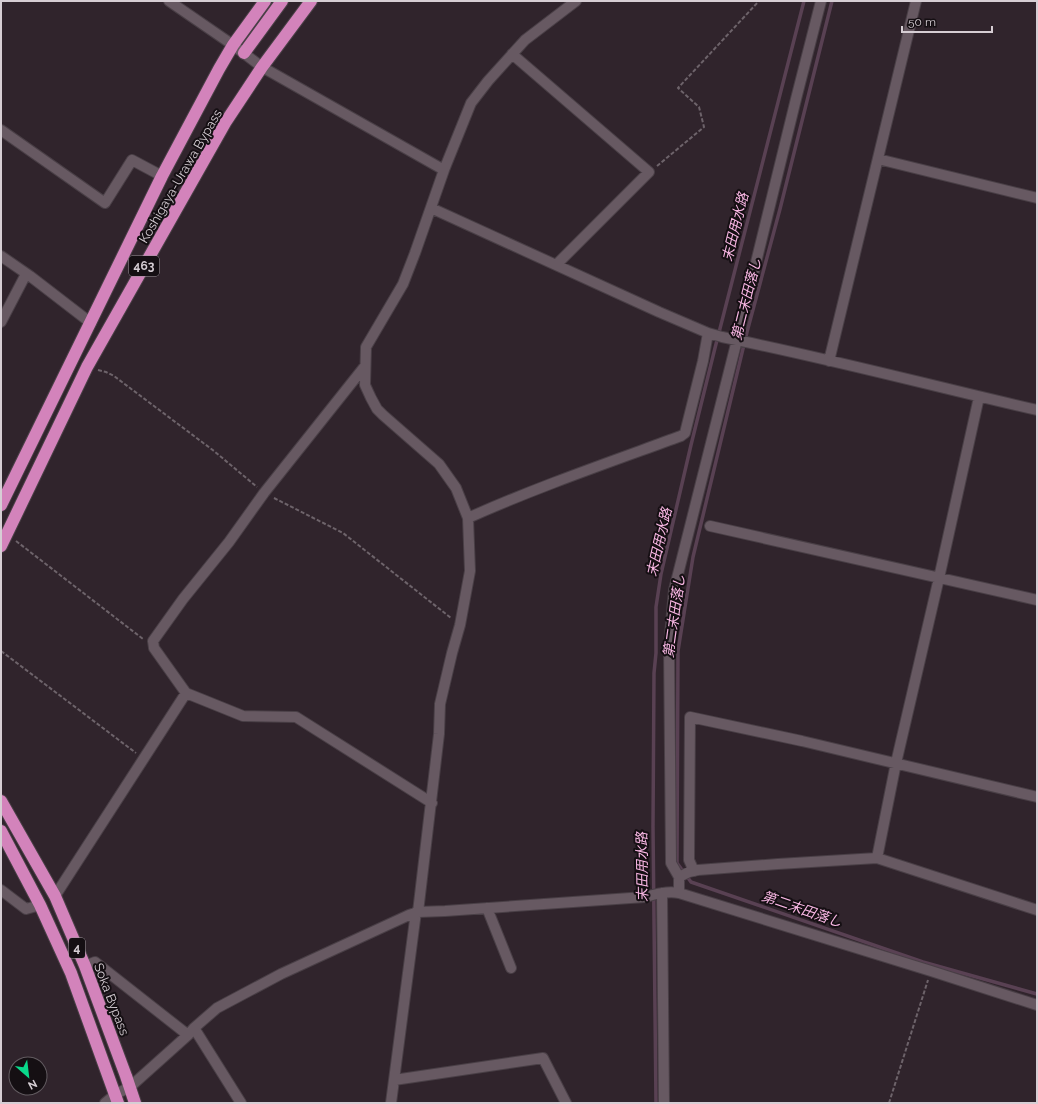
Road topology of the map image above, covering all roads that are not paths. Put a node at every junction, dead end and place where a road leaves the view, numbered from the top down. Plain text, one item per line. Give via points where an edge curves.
1 (169, 1) edge
2 (265, 1) edge
3 (282, 1) edge
4 (312, 1) edge
5 (576, 1) edge
6 (821, 1) edge
7 (916, 1) edge
8 (233, 45) junction
9 (244, 53) junction
10 (512, 54) junction
11 (262, 67) junction
12 (1, 130) edge
13 (878, 159) junction
14 (444, 170) junction
15 (162, 176) junction
16 (1037, 198) edge
17 (431, 208) junction
18 (1, 256) edge
19 (556, 265) junction
20 (26, 274) junction
21 (1, 322) edge
22 (91, 323) junction
23 (708, 333) junction
24 (737, 340) junction
25 (829, 361) junction
26 (365, 366) junction
27 (979, 397) junction
28 (1037, 410) edge
29 (1, 505) edge
30 (468, 518) junction
31 (710, 526) dead end
32 (1, 546) edge
33 (940, 578) junction
34 (1037, 600) edge
35 (186, 693) junction
36 (896, 763) junction
37 (1037, 797) edge
38 (1, 801) edge
39 (432, 802) junction
40 (1, 831) edge
41 (877, 858) junction
42 (694, 871) junction
43 (679, 877) junction
44 (1, 890) edge
45 (662, 892) junction
46 (679, 893) junction
47 (55, 896) junction
48 (40, 905) junction
49 (488, 908) junction
50 (1037, 910) edge
51 (417, 912) junction
52 (85, 966) junction
53 (511, 968) dead end
54 (1037, 1005) edge
55 (191, 1031) junction
56 (394, 1080) junction
57 (130, 1087) junction
58 (117, 1099) edge
59 (105, 1103) edge
60 (135, 1103) edge
61 (241, 1103) edge
62 (391, 1103) edge
63 (566, 1103) edge
64 (664, 1103) edge

1 - 8 street
2 - 8 highway, Koshigaya-Urawa Bypass / 463
3 - 9 highway
4 - 11 highway, Koshigaya-Urawa Bypass / 463
5 - 10 street via 525,40
6 - 24 street
7 - 13 street
8 - 9 street
8 - 15 highway, Koshigaya-Urawa Bypass / 463
9 - 11 street
10 - 14 street via 471,103
10 - 19 street via 649,172
11 - 14 street
11 - 32 highway, Koshigaya-Urawa Bypass / 463 via 225,123 88,367
12 - 15 street via 105,203 132,160
13 - 16 street
13 - 25 street
14 - 17 street
15 - 22 highway, Koshigaya-Urawa Bypass / 463
17 - 19 street
17 - 26 street via 403,284 366,347
18 - 20 street
19 - 23 street
20 - 21 street
20 - 22 street
22 - 29 highway, Koshigaya-Urawa Bypass / 463
23 - 24 street
23 - 30 street via 704,361 685,433
24 - 25 street
24 - 43 street via 674,590 669,647 671,863
25 - 27 street
26 - 30 street via 365,385 370,398 377,408 439,464 456,488
26 - 35 street via 264,493 154,640 154,648
27 - 28 street
27 - 33 street
30 - 39 street via 470,571 460,625 440,704
31 - 33 street
33 - 34 street
33 - 36 street
35 - 39 street via 243,716 296,717
35 - 47 street
36 - 37 street
36 - 41 street
36 - 42 street via 690,717 689,860
38 - 47 highway, Soka Bypass / 4
39 - 51 street
40 - 48 highway, 4
41 - 42 street
41 - 50 street
42 - 43 street
43 - 46 street
44 - 48 street via 26,909
45 - 46 street
45 - 49 street via 645,897
45 - 64 street
46 - 54 street
47 - 52 highway, Soka Bypass / 4
48 - 58 highway, 4 via 71,972
49 - 51 street
49 - 53 street
51 - 55 street via 281,974 217,1008
51 - 56 street
52 - 55 street via 95,962
52 - 57 highway, Soka Bypass / 4
55 - 57 street
55 - 61 street
56 - 62 street
56 - 63 street via 543,1058
57 - 58 street
57 - 60 highway, Soka Bypass / 4
58 - 59 street

